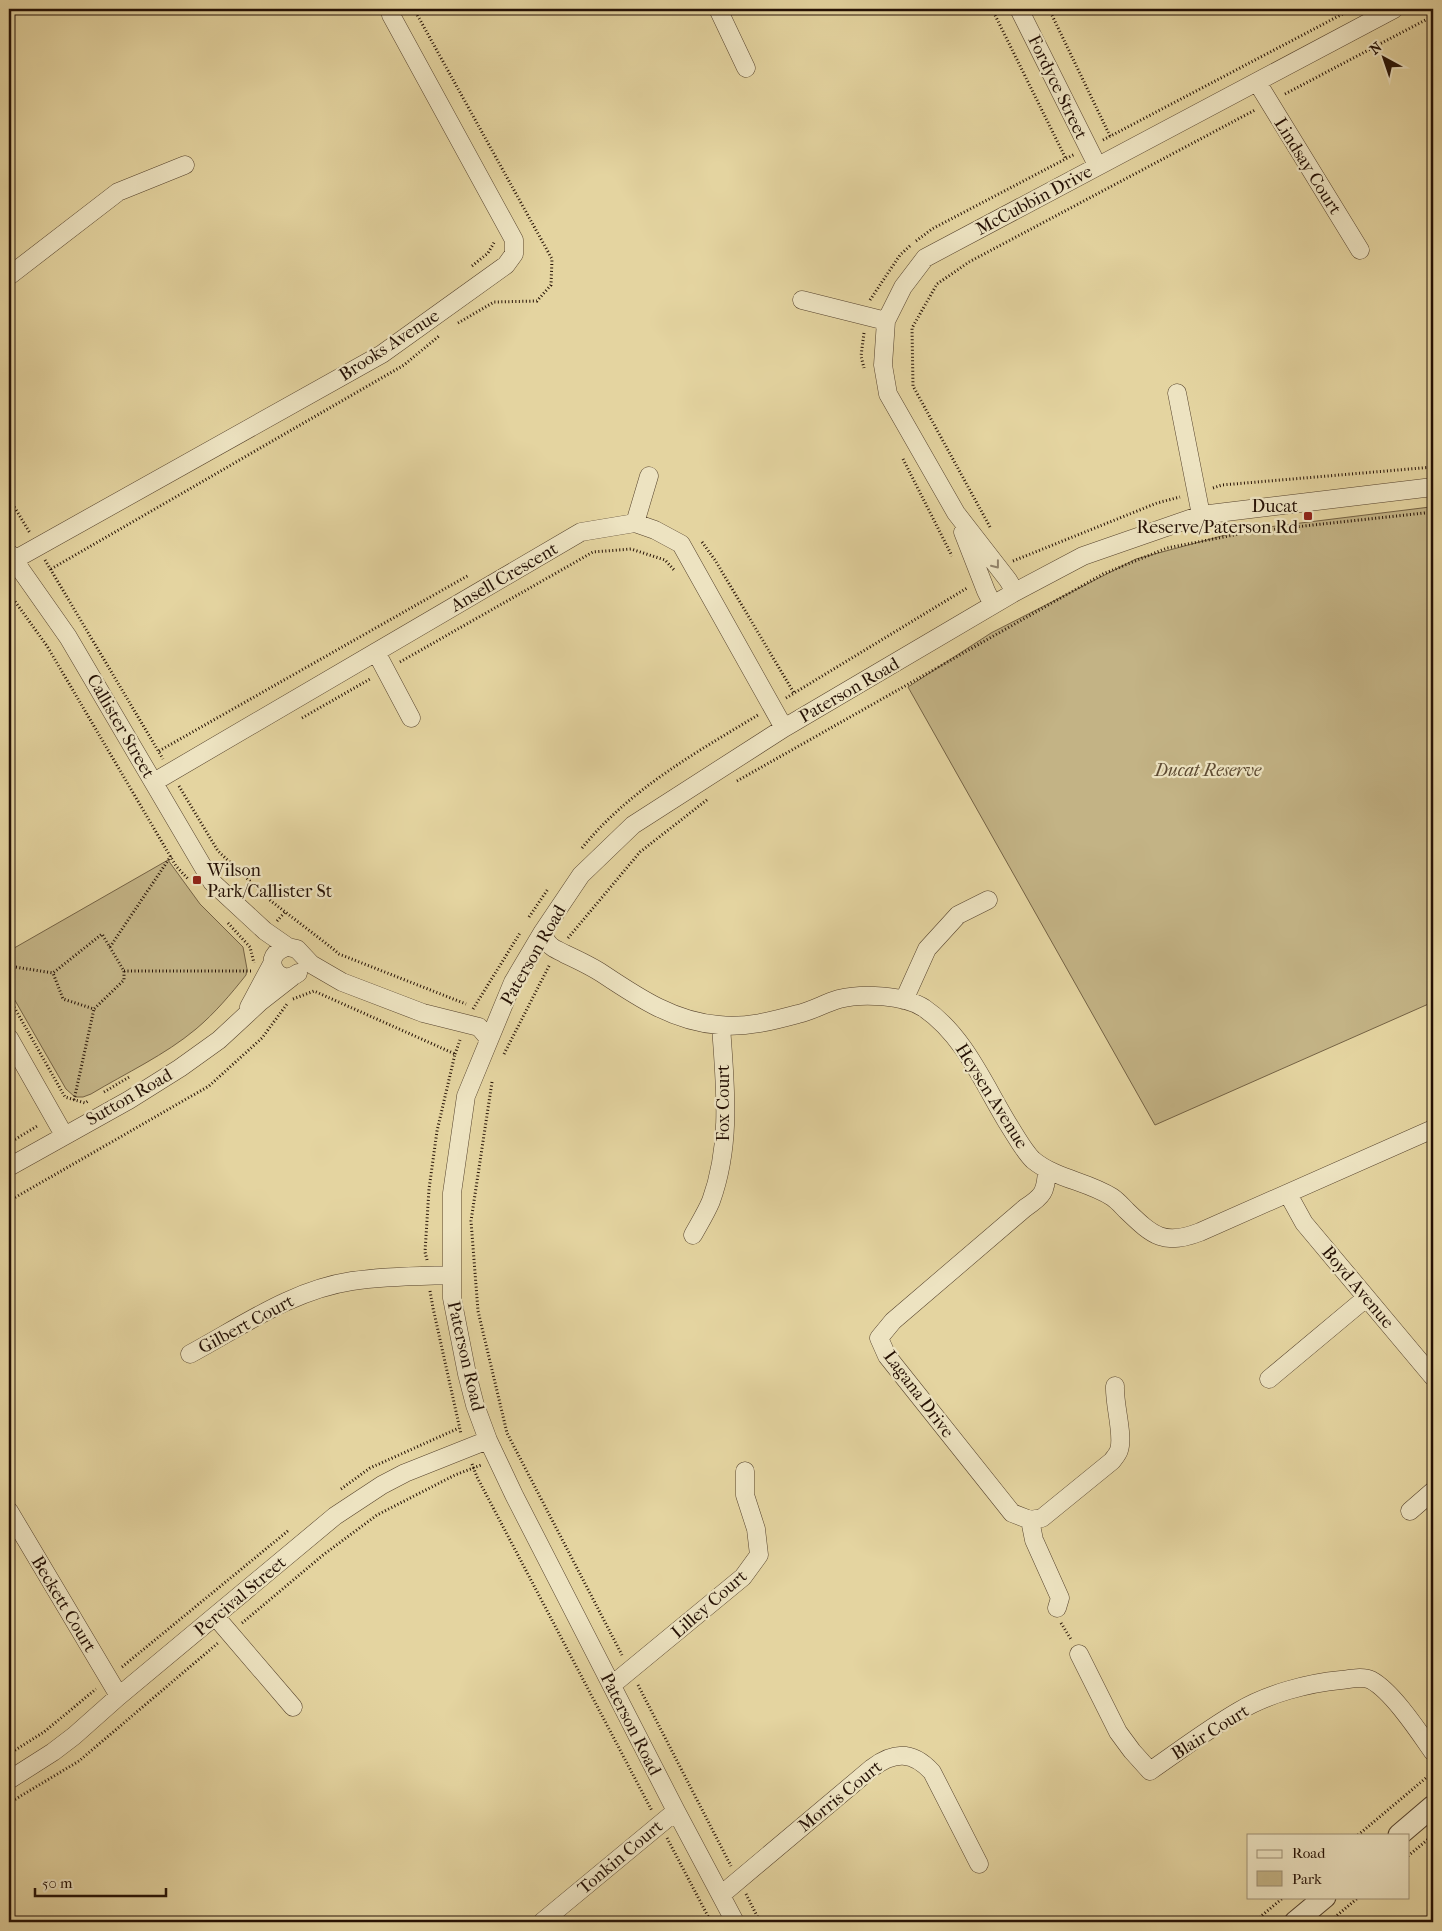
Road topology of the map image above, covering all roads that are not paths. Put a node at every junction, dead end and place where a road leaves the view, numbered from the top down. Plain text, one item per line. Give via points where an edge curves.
1 (390, 9) edge
2 (718, 9) edge
3 (1019, 9) edge
4 (1394, 9) edge
5 (746, 68) dead end
6 (1257, 82) junction
7 (1097, 165) junction
8 (185, 166) dead end
9 (1360, 250) dead end
10 (9, 276) edge
11 (802, 300) dead end
12 (886, 321) junction
13 (1177, 392) dead end
14 (649, 476) dead end
15 (1433, 487) edge
16 (956, 513) junction
17 (1201, 515) junction
18 (635, 523) junction
19 (11, 557) edge
20 (1015, 592) junction
21 (993, 605) junction
22 (376, 652) junction
23 (411, 718) dead end
24 (784, 728) junction
25 (154, 782) junction
26 (988, 900) dead end
27 (230, 901) junction
28 (542, 933) junction
29 (295, 951) junction
30 (272, 963) junction
31 (294, 976) junction
32 (348, 984) junction
33 (904, 1000) junction
34 (243, 1018) junction
35 (721, 1026) junction
36 (9, 1038) edge
37 (489, 1038) junction
38 (1433, 1129) edge
39 (64, 1135) junction
40 (9, 1167) edge
41 (1047, 1170) junction
42 (1288, 1194) junction
43 (693, 1235) dead end
44 (451, 1275) junction
45 (1366, 1298) junction
46 (190, 1354) dead end
47 (1433, 1377) edge
48 (1269, 1379) dead end
49 (1115, 1386) dead end
50 (488, 1440) junction
51 (745, 1471) dead end
52 (1433, 1491) edge
53 (9, 1511) edge
54 (1410, 1511) dead end
55 (1030, 1520) junction
56 (1057, 1608) road end
57 (215, 1616) junction
58 (1079, 1654) road end
59 (612, 1685) junction
60 (119, 1696) junction
61 (293, 1707) dead end
62 (1433, 1752) edge
63 (9, 1780) edge
64 (1433, 1806) edge
65 (676, 1811) junction
66 (1400, 1834) edge
67 (979, 1864) dead end
68 (721, 1895) junction
69 (1324, 1898) edge
70 (542, 1922) edge
71 (735, 1922) edge
72 (1295, 1922) edge

1 - 19 street, Brooks Avenue via 514,240 514,254 506,265 382,354 38,547
2 - 5 street
3 - 7 street, Fordyce Street
4 - 6 street, McCubbin Drive
6 - 7 street, McCubbin Drive
6 - 9 street, Lindsay Court
7 - 12 street, McCubbin Drive via 925,258 903,287
8 - 10 street via 118,192
11 - 12 street
12 - 16 street, McCubbin Drive via 883,365 888,394
13 - 17 street
14 - 18 street
15 - 17 street, Paterson Road
16 -> 20 street, McCubbin Drive
16 - 21 street, McCubbin Drive
17 - 20 street, Paterson Road via 1083,556
18 - 22 street, Ansell Crescent via 581,532
18 - 24 street, Ansell Crescent via 682,544
19 - 25 street, Callister Street via 68,637
20 - 21 street, Paterson Road
21 - 24 street, Paterson Road
22 - 23 street
22 - 25 street, Ansell Crescent
24 - 28 street, Paterson Road via 633,825 582,875
25 - 27 street, Callister Street via 212,882
26 - 33 street via 958,915 927,949
27 - 29 street, Callister Street
27 - 30 street, Callister Street
28 - 35 street, Heysen Avenue via 557,936 561,946 664,1011 697,1023
28 - 37 street, Paterson Road via 513,982
29 - 30 street via 280,948
29 - 31 street via 303,963
29 - 32 street, Callister Street via 311,964
30 - 31 street, Callister Street via 281,976
30 - 34 street, Sutton Road
31 - 32 street, Callister Street via 308,975
31 - 34 street, Sutton Road
32 - 37 street, Callister Street via 423,1013 479,1027
33 - 35 street, Heysen Avenue via 872,995 840,999 800,1014 759,1024
33 - 41 street, Heysen Avenue via 924,1008 950,1031 1022,1146
34 - 39 street, Sutton Road via 180,1068
35 - 43 street, Fox Court via 726,1131 710,1202
36 - 39 street
37 - 44 street, Paterson Road via 466,1096 452,1193
38 - 42 street, Heysen Avenue
39 - 40 street, Sutton Road
41 - 42 street, Heysen Avenue via 1114,1198 1146,1229 1169,1239 1193,1234
41 - 55 street, Lagana Drive via 1037,1178 1025,1208 893,1321 879,1338 887,1356 1012,1513
42 - 45 street, Boyd Avenue via 1304,1223
44 - 46 street, Gilbert Court via 361,1280 322,1288 276,1305
44 - 50 street, Paterson Road via 452,1298 467,1374
45 - 47 street, Boyd Avenue
45 - 48 street
49 - 55 street via 1119,1451 1112,1461 1053,1510 1042,1518
50 - 57 street, Percival Street via 405,1473 359,1500 335,1516
50 - 59 street, Paterson Road
51 - 59 street, Lilley Court via 745,1495 756,1529 759,1555 744,1577
52 - 54 street
53 - 60 street, Beckett Court
55 - 56 street via 1034,1540 1060,1598
57 - 60 street, Percival Street
57 - 61 street
58 - 62 street, Blair Court via 1118,1732 1150,1771 1240,1710 1318,1682 1361,1678 1379,1685
59 - 65 street, Paterson Road
60 - 63 street, Percival Street via 53,1752
64 - 66 street
65 - 68 street, Paterson Road
65 - 70 street, Tonkin Court
67 - 68 street, Morris Court via 932,1772 915,1758 893,1756 872,1768
68 - 71 street, Paterson Road
69 - 72 street

